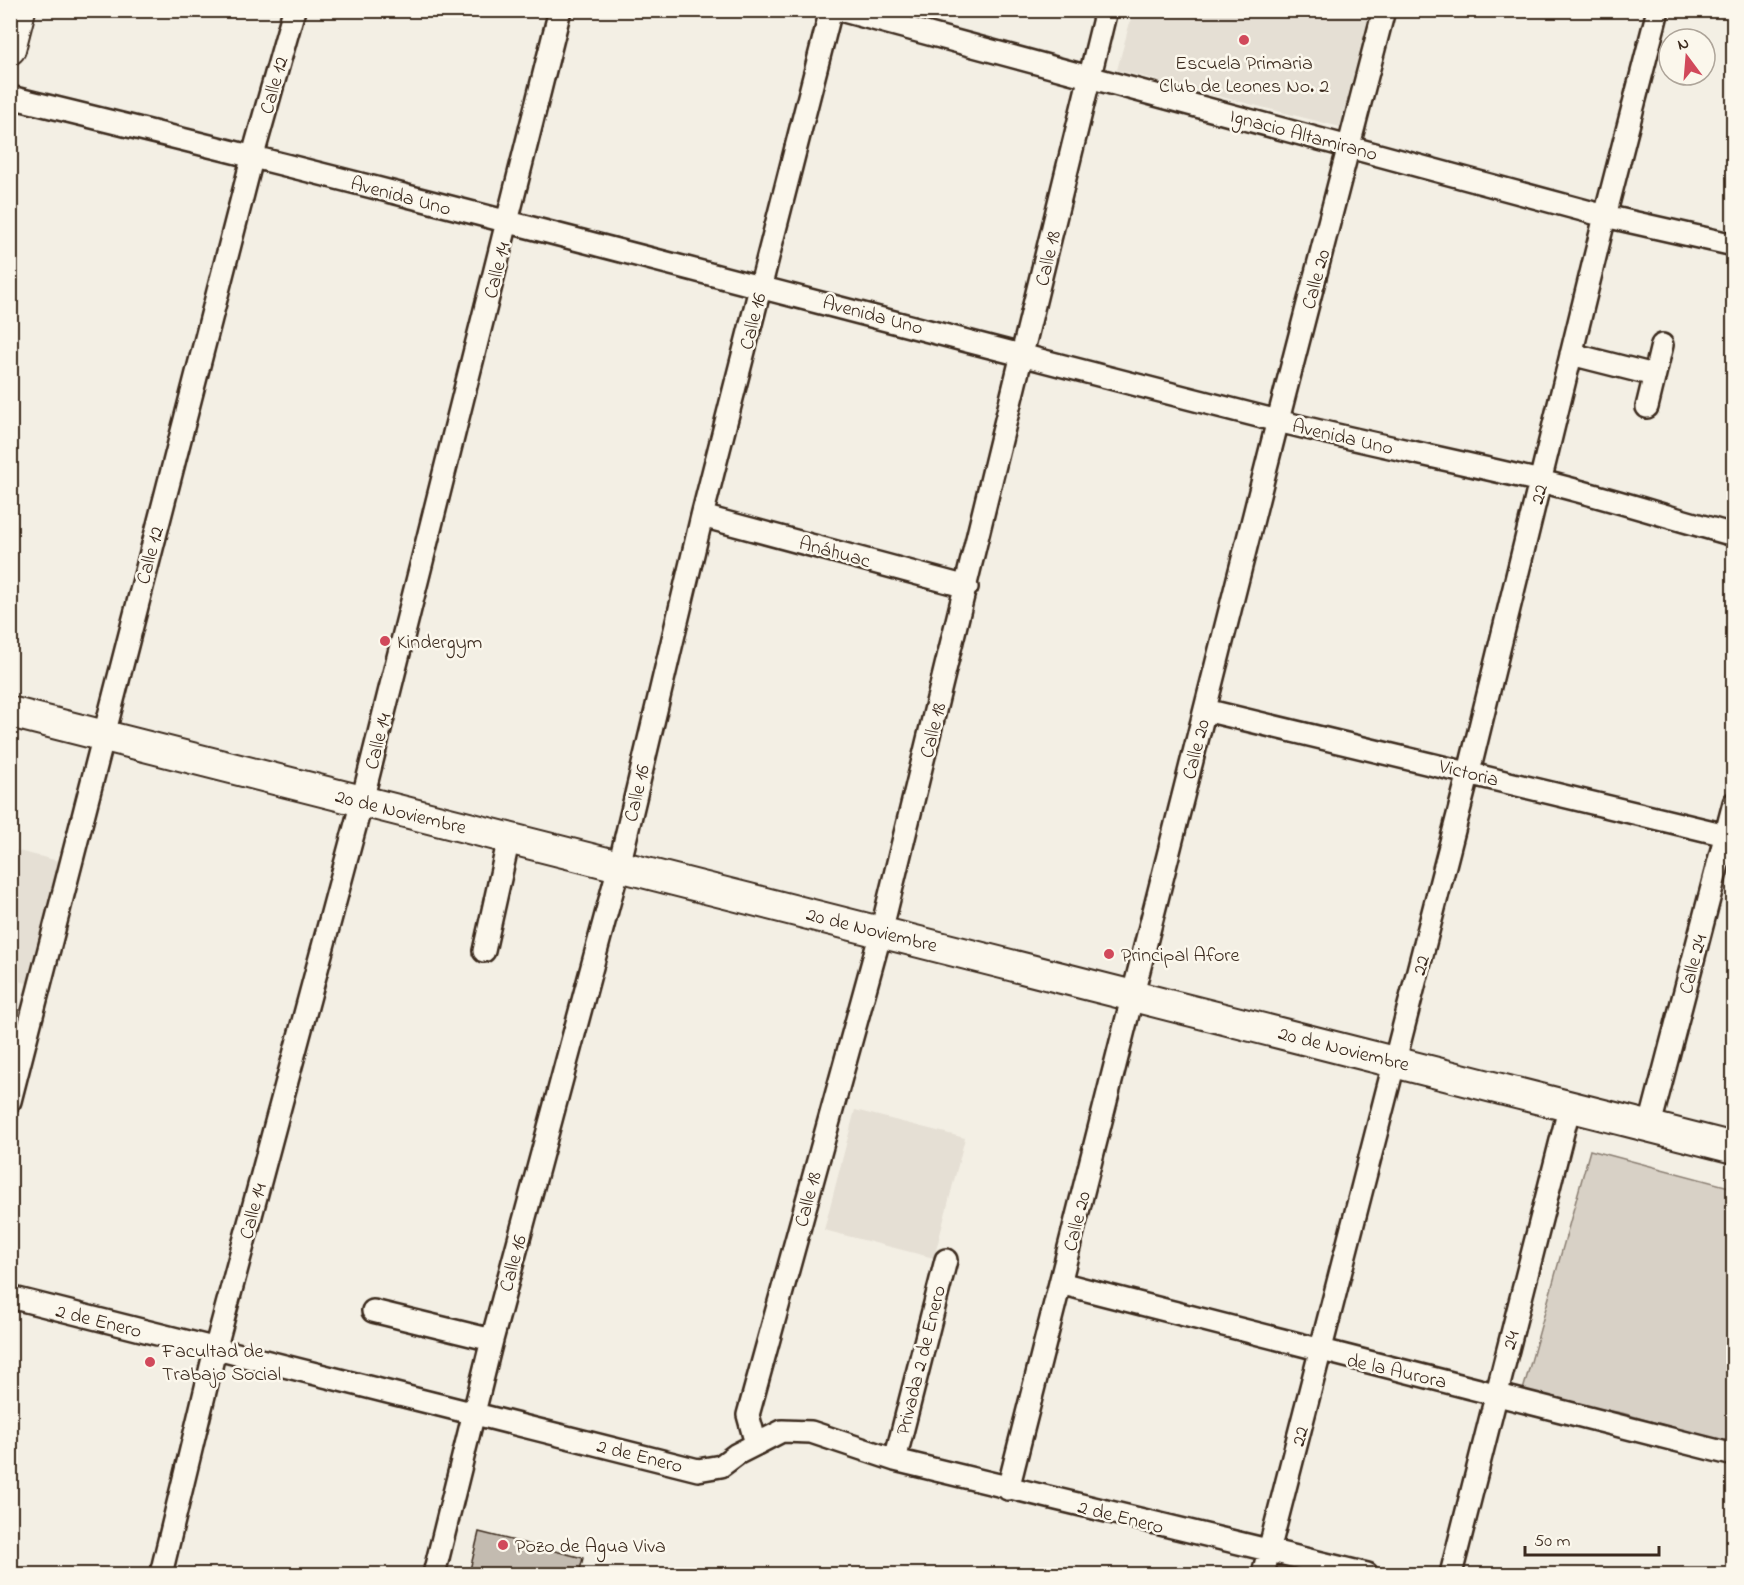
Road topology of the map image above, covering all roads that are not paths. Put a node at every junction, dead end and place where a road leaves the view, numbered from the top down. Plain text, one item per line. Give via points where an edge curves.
1 (20, 10) edge
2 (294, 10) edge
3 (560, 10) edge
4 (831, 10) edge
5 (840, 10) edge
6 (1107, 10) edge
7 (1384, 10) edge
8 (1658, 10) edge
9 (10, 49) edge
10 (1089, 78) junction
11 (10, 97) edge
12 (1350, 146) junction
13 (253, 155) junction
14 (1605, 216) junction
15 (507, 224) junction
16 (1734, 245) edge
17 (761, 285) junction
18 (1662, 345) dead end
19 (1024, 354) junction
20 (1571, 354) junction
21 (1653, 375) junction
22 (1647, 407) dead end
23 (1278, 420) junction
24 (1541, 481) junction
25 (702, 516) junction
26 (1734, 535) edge
27 (967, 587) junction
28 (1205, 710) junction
29 (10, 712) edge
30 (103, 736) junction
31 (1469, 772) junction
32 (362, 801) junction
33 (1734, 803) edge
34 (1729, 836) edge
35 (509, 838) junction
36 (619, 866) junction
37 (881, 932) junction
38 (484, 951) dead end
39 (1133, 995) junction
40 (1395, 1061) junction
41 (10, 1101) edge
42 (1570, 1105) junction
43 (1650, 1125) junction
44 (1734, 1148) edge
45 (946, 1260) dead end
46 (1060, 1283) junction
47 (10, 1297) edge
48 (373, 1311) dead end
49 (492, 1340) junction
50 (215, 1350) junction
51 (1320, 1352) junction
52 (1496, 1393) junction
53 (474, 1413) junction
54 (756, 1444) junction
55 (1734, 1455) edge
56 (895, 1460) junction
57 (1008, 1489) junction
58 (1269, 1552) junction
59 (161, 1575) edge
60 (434, 1575) edge
61 (1263, 1575) edge
62 (1367, 1575) edge
63 (1451, 1575) edge

1 - 9 main road
2 - 13 street, Calle 12
3 - 15 street, Calle 14
4 - 17 street, Calle 16
5 - 10 street, Ignacio Altamirano
6 - 10 street, Calle 18
7 - 12 street, Calle 20
8 - 14 street, 22
10 - 12 street, Ignacio Altamirano
10 - 19 street, Calle 18
11 - 13 street, Avenida Uno
12 - 14 street, Ignacio Altamirano
12 - 23 street, Calle 20
13 - 15 street, Avenida Uno
13 - 30 street, Calle 12
14 - 16 street, Ignacio Altamirano
14 - 20 street, 22
15 - 17 street, Avenida Uno
15 - 32 street, Calle 14
17 - 19 street, Avenida Uno
17 - 25 street, Calle 16
18 - 21 street
19 - 23 street, Avenida Uno
19 - 27 street, Calle 18
20 - 21 street
20 - 24 street, 22
21 - 22 street
23 - 24 street, Avenida Uno
23 - 28 street, Calle 20
24 - 26 street, Avenida Uno
24 - 31 street, 22
25 - 27 street, Anáhuac
25 - 36 street, Calle 16
27 - 37 street, Calle 18
28 - 31 street, Victoria
28 - 39 street, Calle 20
29 - 30 main road, 20 de Noviembre
30 - 32 main road, 20 de Noviembre
30 - 41 street, Calle 12
31 - 34 street, Victoria
31 - 40 street, 22
32 - 35 main road, 20 de Noviembre
32 - 50 street, Calle 14
33 - 34 street, Calle 24
34 - 43 street, Calle 24
35 - 36 main road, 20 de Noviembre
35 - 38 street
36 - 37 main road, 20 de Noviembre
36 - 49 street, Calle 16
37 - 39 main road, 20 de Noviembre
37 - 54 street, Calle 18 via 748,1415
39 - 40 main road, 20 de Noviembre
39 - 46 street, Calle 20
40 - 42 main road, 20 de Noviembre
40 - 51 street, 22
42 - 43 main road, 20 de Noviembre
42 - 52 street, 24
43 - 44 main road, 20 de Noviembre
45 - 56 street, Privada 2 de Enero
46 - 51 street, de la Aurora
46 - 57 street, Calle 20
47 - 50 street, 2 de Enero
48 - 49 street
49 - 53 street, Calle 16
50 - 53 street, 2 de Enero
50 - 59 street, Calle 14
51 - 52 street, de la Aurora
51 - 58 street, 22
52 - 55 street, de la Aurora
52 - 63 street, 24
53 - 54 street, 2 de Enero via 698,1470 721,1466
53 - 60 street, Calle 16
54 - 56 street, 2 de Enero via 782,1431 811,1432
56 - 57 street, 2 de Enero
57 - 58 street, 2 de Enero
58 - 61 street, 22
58 - 62 street, 2 de Enero

